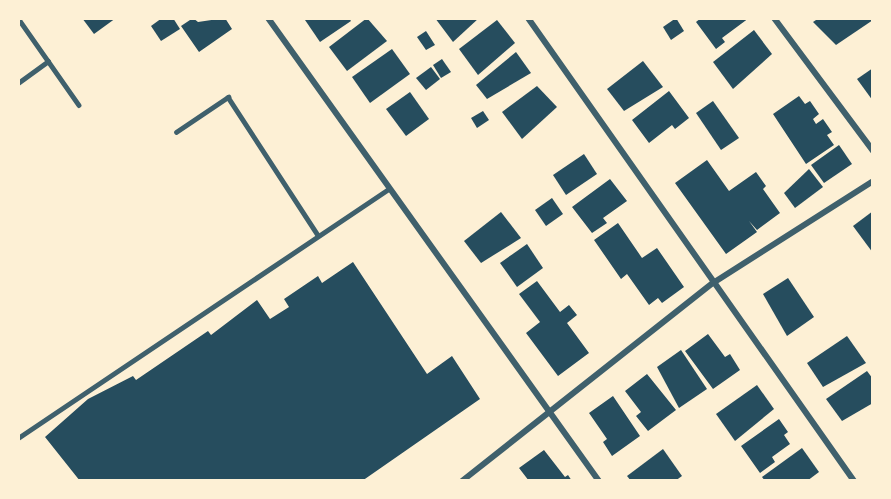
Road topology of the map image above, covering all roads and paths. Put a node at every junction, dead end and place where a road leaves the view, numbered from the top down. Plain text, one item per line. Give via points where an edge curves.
1 (18, 18) edge
2 (268, 18) edge
3 (528, 18) edge
4 (774, 18) edge
5 (48, 61) junction
6 (18, 82) edge
7 (79, 105) dead end
8 (176, 132) dead end
9 (873, 151) edge
10 (873, 180) edge
11 (387, 190) junction
12 (318, 235) junction
13 (713, 283) junction
14 (550, 410) junction
15 (18, 438) edge
16 (462, 481) edge
17 (599, 481) edge
18 (854, 481) edge

1 - 5 lane
2 - 11 street
3 - 13 street
4 - 9 street
5 - 6 lane
5 - 7 lane
8 - 12 lane via 228,96
10 - 13 street
11 - 12 lane
11 - 14 street
12 - 15 lane
13 - 14 street
13 - 18 street
14 - 16 street
14 - 17 street

